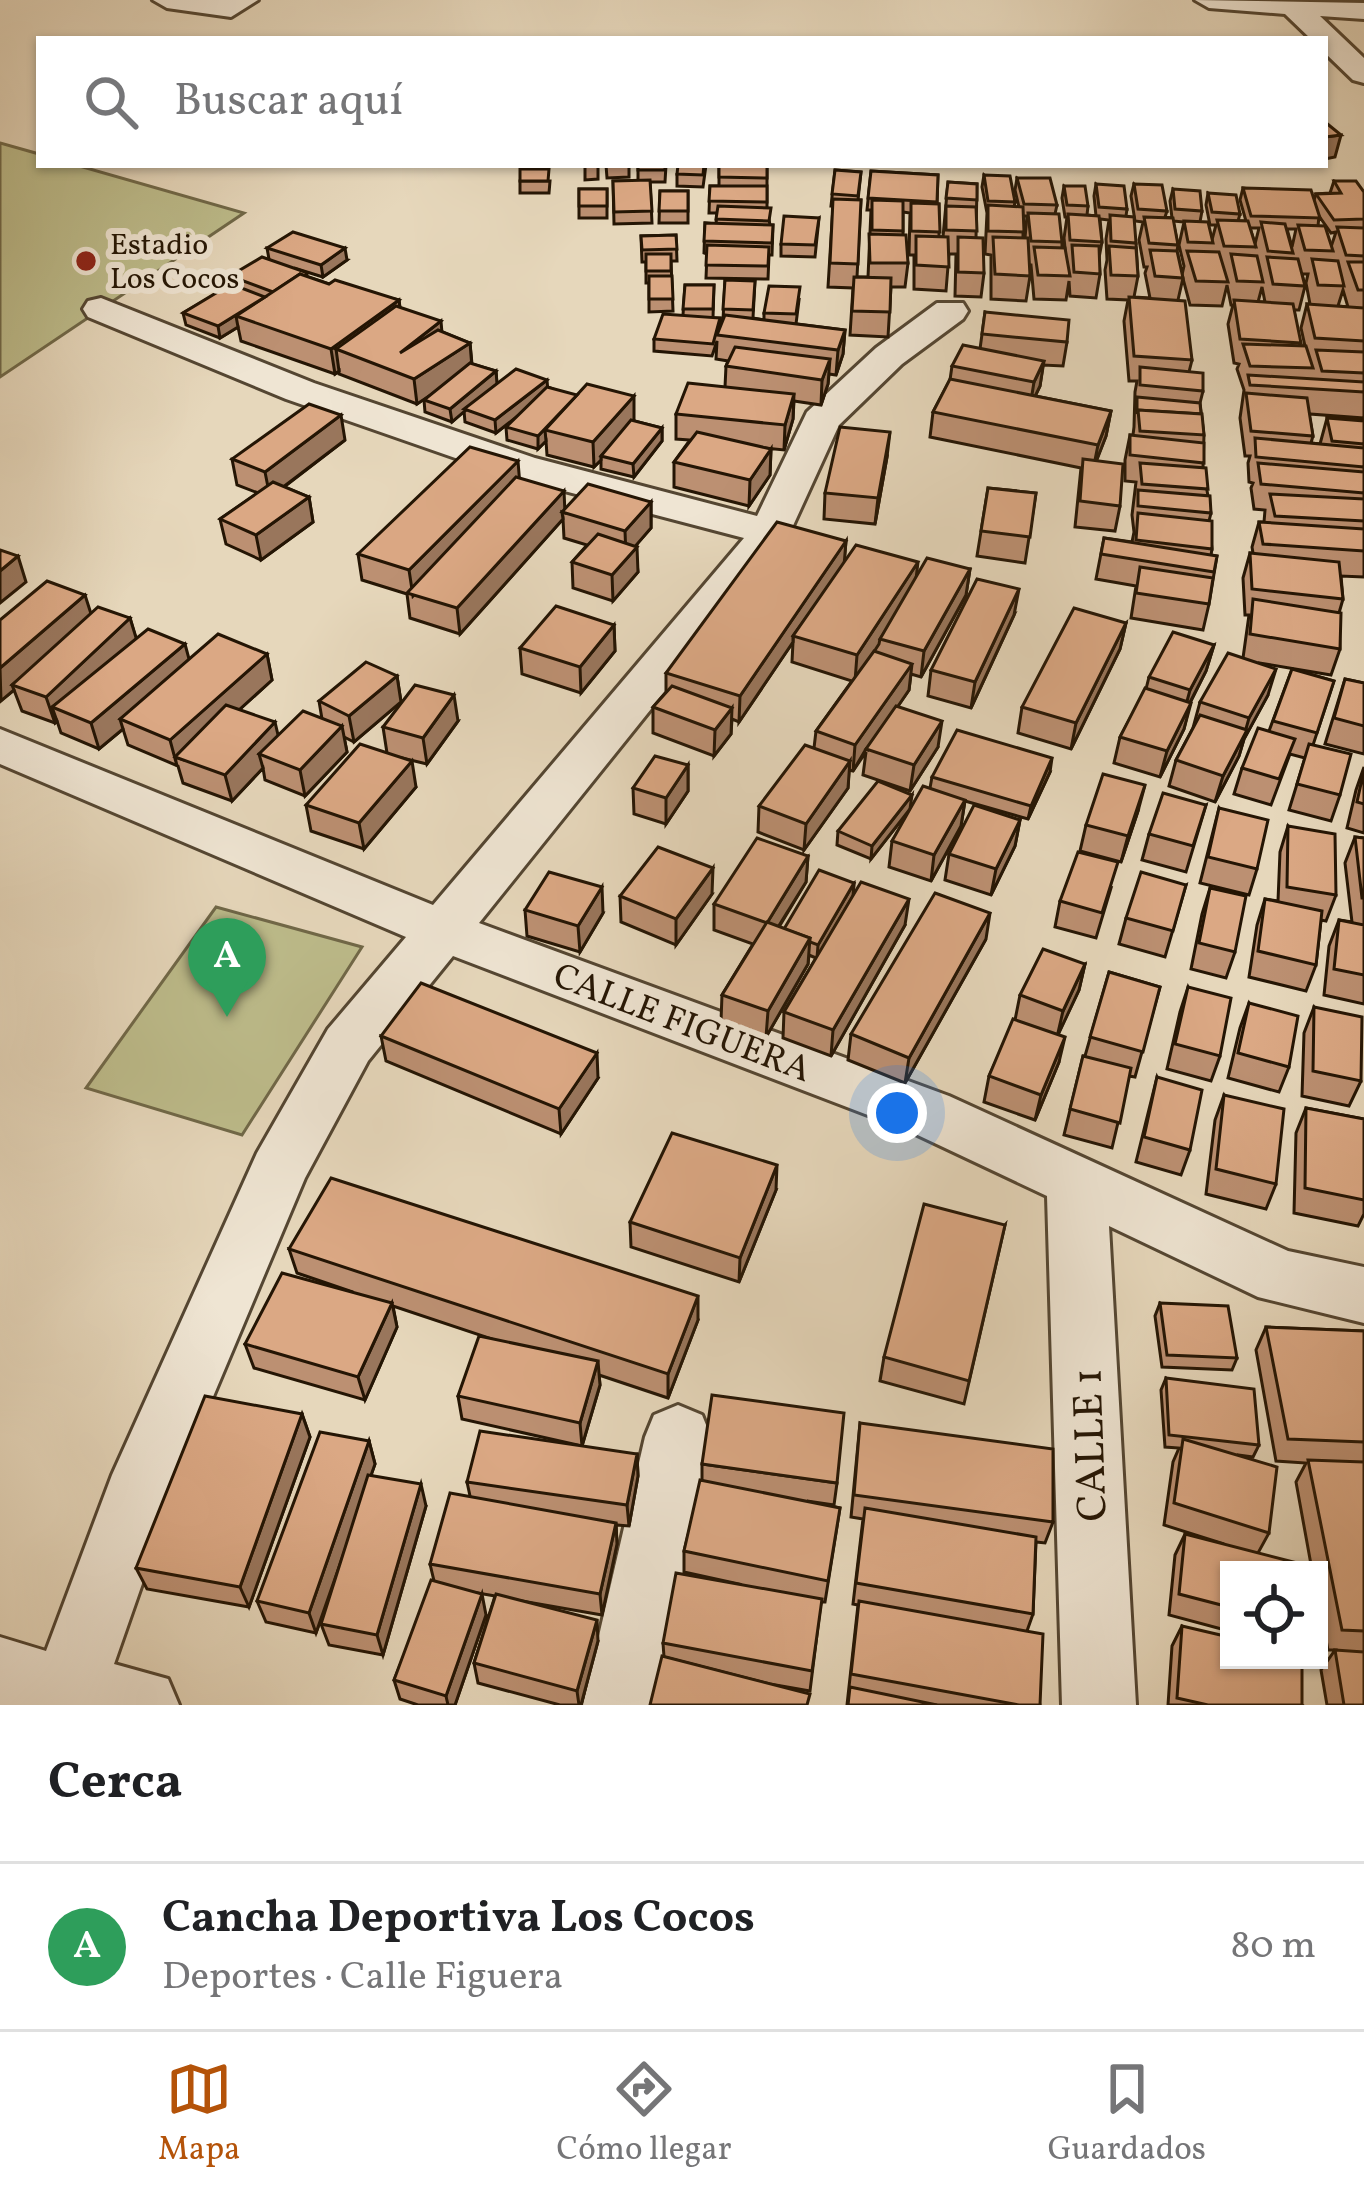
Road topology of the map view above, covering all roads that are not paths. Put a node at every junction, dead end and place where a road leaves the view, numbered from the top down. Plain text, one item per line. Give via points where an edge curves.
1 (167, 0) edge
2 (244, 0) edge
3 (1209, 0) edge
4 (1293, 6) junction
5 (1364, 10) edge
6 (1324, 36) edge
7 (1328, 40) edge
8 (1364, 74) edge
9 (101, 309) dead end
10 (950, 310) dead end
11 (771, 532) junction
12 (0, 745) edge
13 (444, 932) junction
14 (1077, 1184) junction
15 (1364, 1295) edge
16 (678, 1437) dead end
17 (43, 1691) edge
18 (142, 1705) edge
19 (620, 1705) edge
20 (1099, 1705) edge

1 - 2 street via 232,9
3 - 4 street
4 - 5 street
4 - 6 street
7 - 8 street
9 - 11 street via 300,391 520,466
10 - 11 street via 821,421
11 - 13 street
12 - 13 street, CALLE FIGUERA
13 - 14 street, CALLE FIGUERA via 928,1114
13 - 17 street via 349,1046 278,1171
14 - 15 street, CALLE FIGUERA via 1280,1277
14 - 20 street, CALLE 1
16 - 19 street
17 - 18 street

